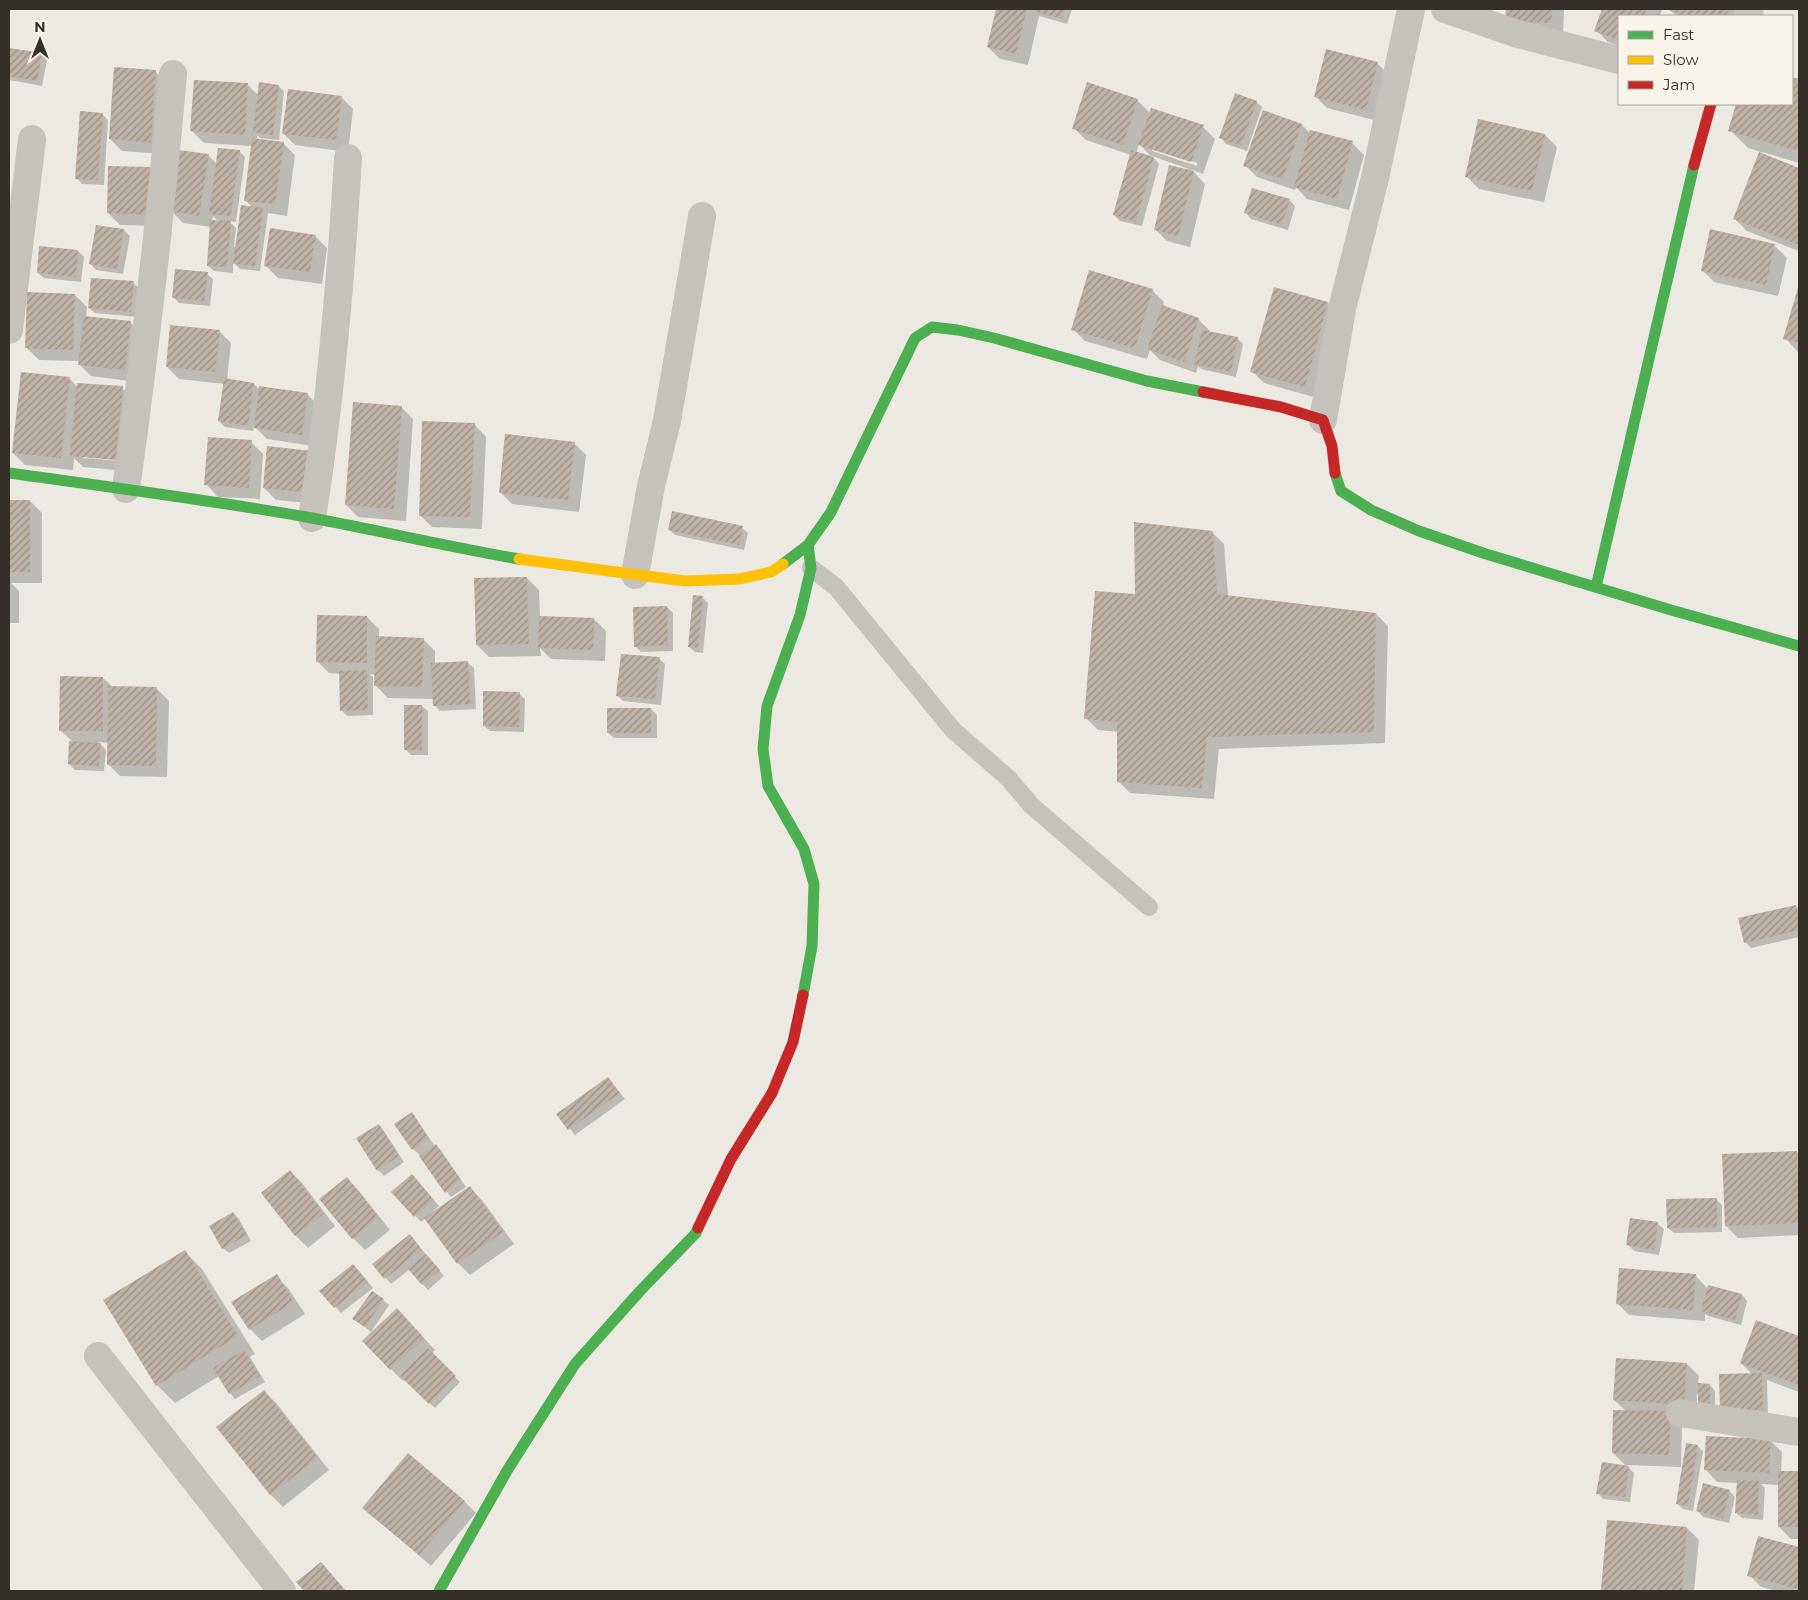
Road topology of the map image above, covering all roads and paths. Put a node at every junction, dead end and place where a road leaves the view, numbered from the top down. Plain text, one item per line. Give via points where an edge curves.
1 (1410, 9) edge
2 (1445, 9) edge
3 (1618, 60) edge
4 (173, 74) dead end
5 (1711, 105) edge
6 (32, 140) dead end
7 (348, 158) dead end
8 (702, 216) dead end
9 (9, 330) edge
10 (1323, 420) junction
11 (9, 473) edge
12 (126, 489) junction
13 (312, 518) junction
14 (808, 545) junction
15 (810, 568) junction
16 (635, 575) junction
17 (1596, 587) junction
18 (1799, 646) edge
19 (1149, 907) dead end
20 (98, 1356) dead end
21 (1680, 1413) dead end
22 (1799, 1432) edge
23 (282, 1591) edge
24 (439, 1591) edge

1 - 10 street via 1342,309
2 - 3 street via 1518,34
4 - 12 street via 151,292
5 - 17 street
6 - 9 street
7 - 13 street via 342,264
8 - 16 street via 667,421
10 - 14 street via 1281,407 1147,381 994,338 932,326 915,338 835,504
10 - 17 street via 1341,491 1371,510 1486,554
11 - 12 street
12 - 13 street
13 - 16 street via 460,549
14 - 15 street
14 - 16 street via 771,572 739,578 685,581
15 - 19 lane via 836,587 953,730 1008,778 1032,806
15 - 24 street via 800,615 767,706 763,749 768,786 804,849 814,884 812,946 793,1042 772,1093 731,1160 696,1233 575,1364 508,1469
17 - 18 street
20 - 23 street
21 - 22 street

